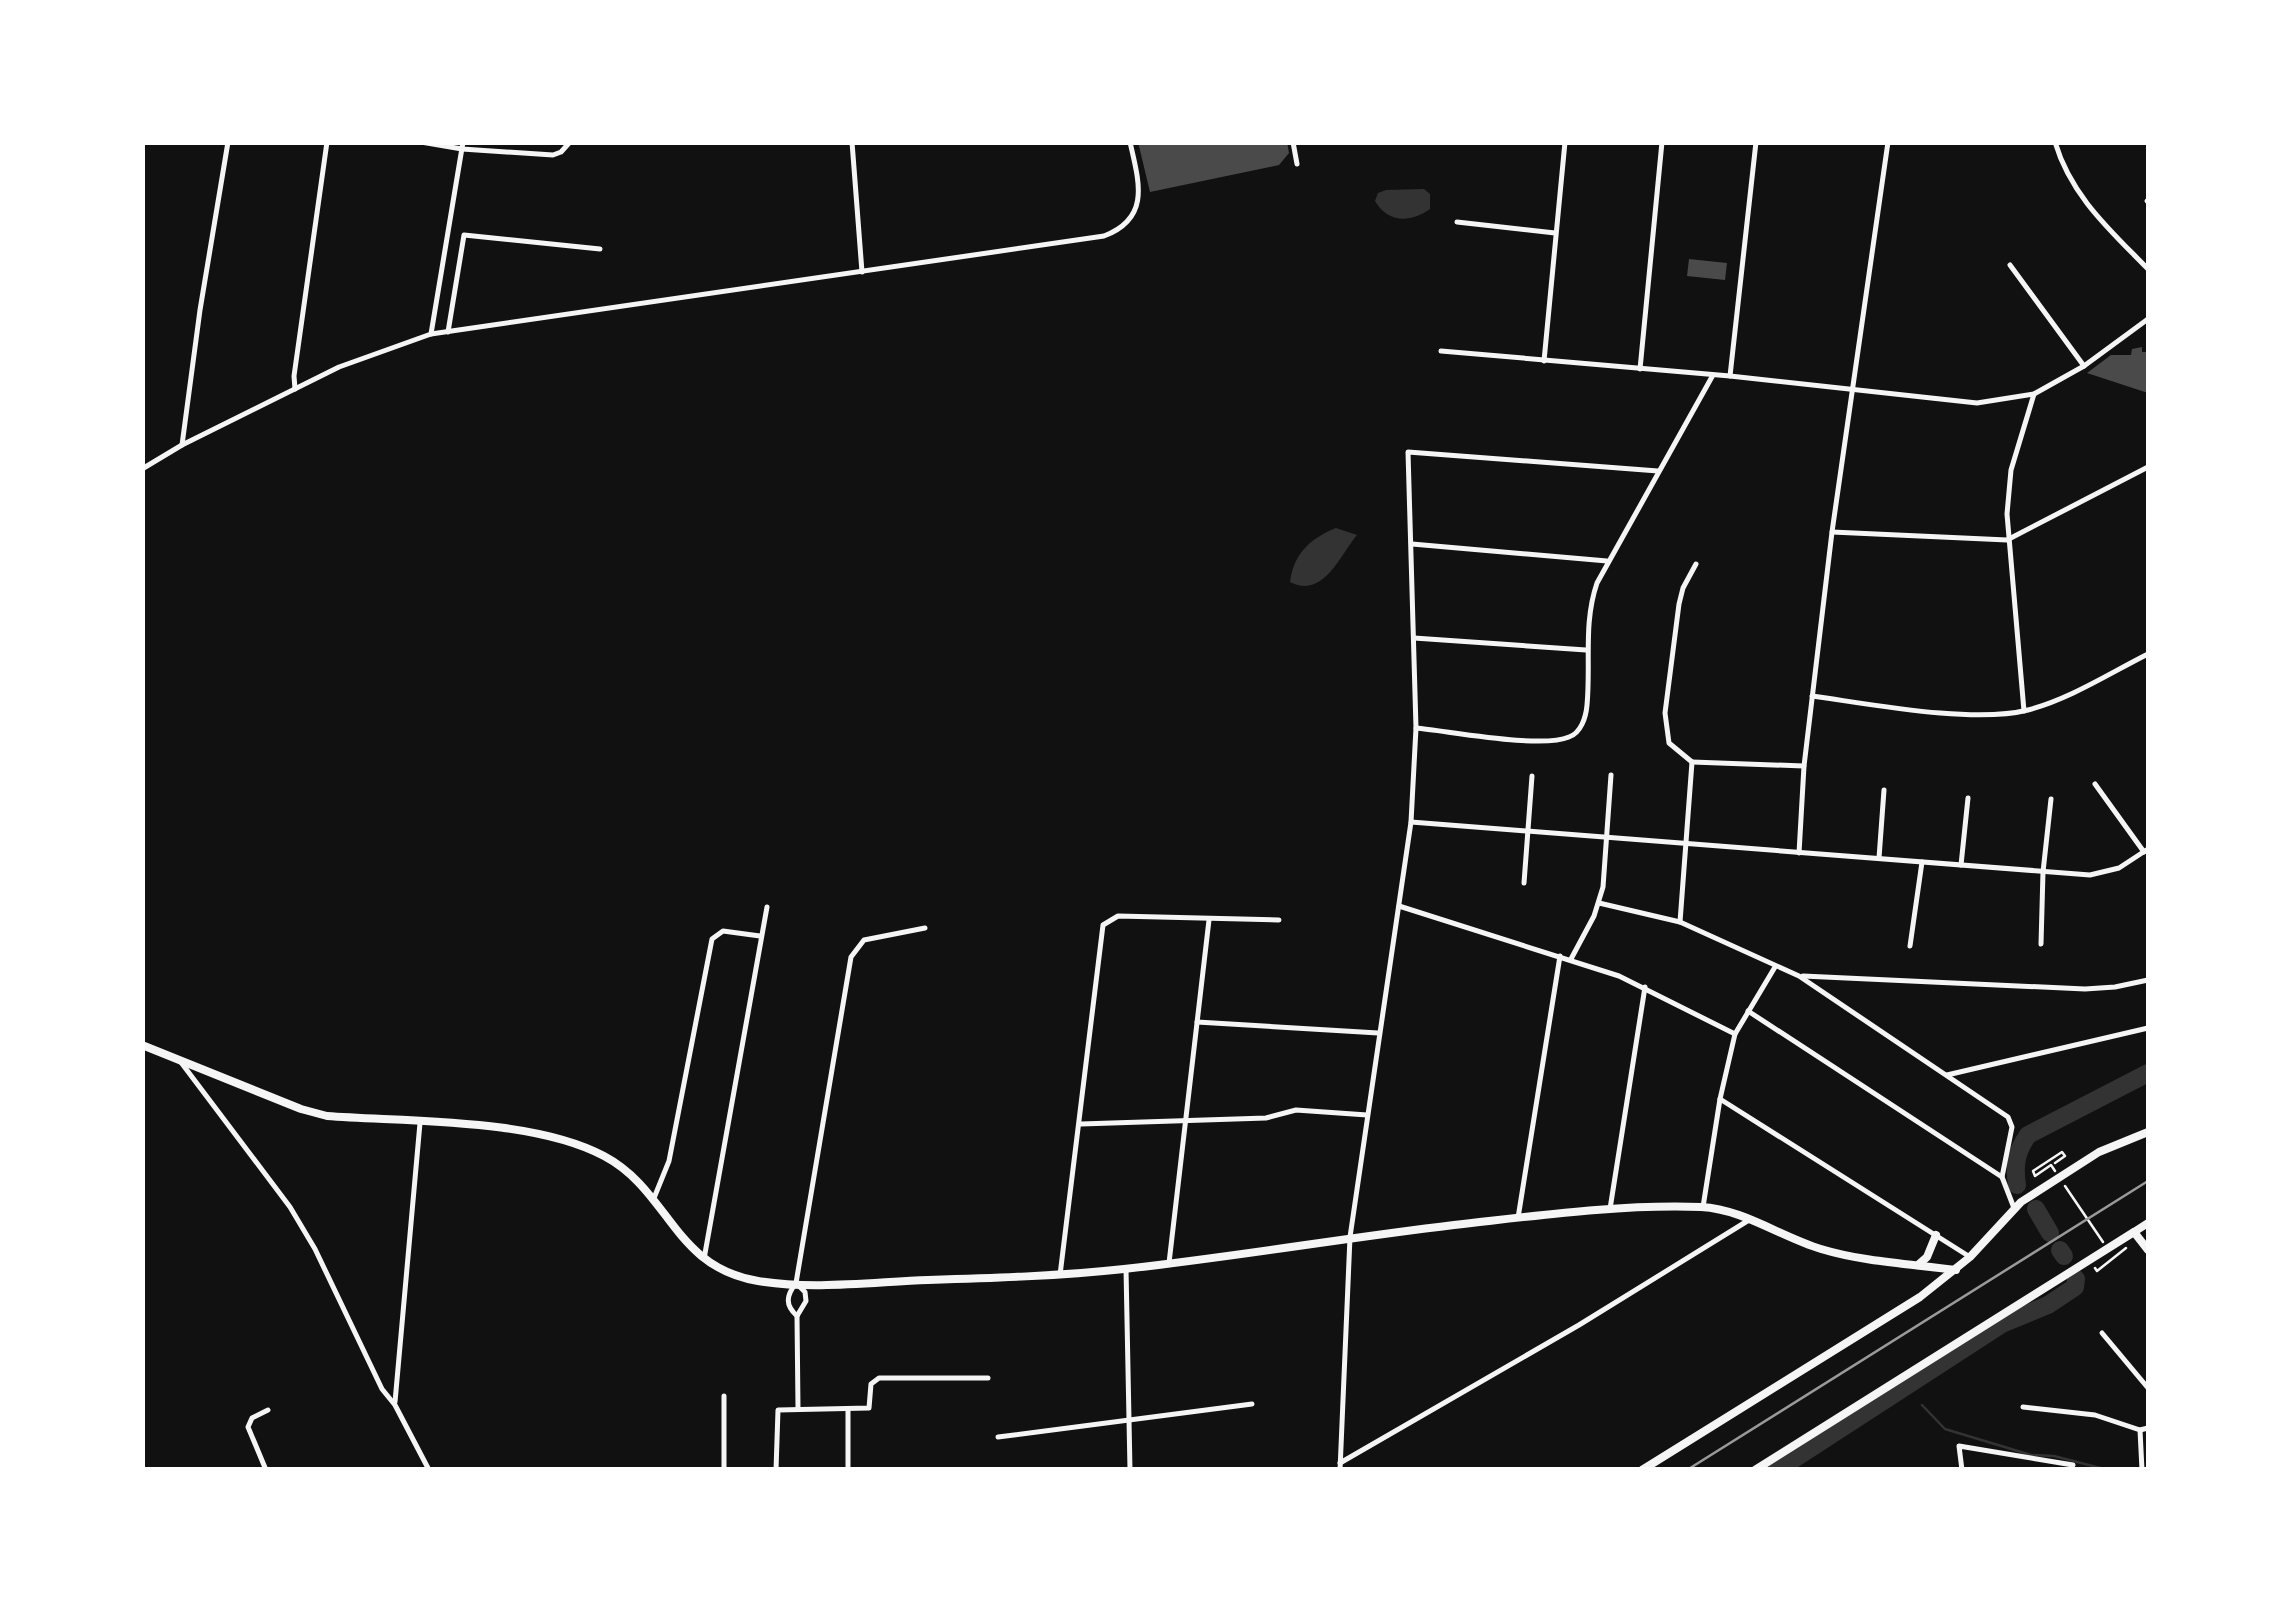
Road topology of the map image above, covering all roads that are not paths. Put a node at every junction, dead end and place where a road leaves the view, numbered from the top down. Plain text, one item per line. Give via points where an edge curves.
1 (228, 142) edge
2 (327, 142) edge
3 (421, 142) edge
4 (570, 142) edge
5 (852, 142) edge
6 (1130, 142) edge
7 (1293, 142) edge
8 (1566, 142) edge
9 (1662, 142) edge
10 (1756, 142) edge
11 (1888, 142) edge
12 (2055, 142) edge
13 (462, 146) edge
14 (1297, 164) dead end
15 (1456, 222) dead end
16 (1554, 232) junction
17 (600, 249) dead end
18 (2010, 265) dead end
19 (2148, 269) edge
20 (862, 272) junction
21 (2148, 320) edge
22 (448, 332) junction
23 (431, 334) junction
24 (1441, 351) dead end
25 (1544, 361) junction
26 (2084, 366) junction
27 (1640, 368) junction
28 (1713, 375) junction
29 (1730, 376) junction
30 (295, 390) junction
31 (1851, 391) junction
32 (2034, 394) junction
33 (182, 446) junction
34 (2148, 467) edge
35 (142, 469) edge
36 (1658, 471) junction
37 (1832, 532) junction
38 (2006, 540) junction
39 (1412, 544) junction
40 (1607, 561) junction
41 (1696, 564) dead end
42 (1414, 638) junction
43 (1586, 650) junction
44 (2148, 654) edge
45 (1812, 696) junction
46 (2024, 711) junction
47 (1416, 728) junction
48 (1692, 762) junction
49 (1804, 766) junction
50 (1611, 774) dead end
51 (1532, 776) dead end
52 (2094, 784) dead end
53 (1884, 790) dead end
54 (1968, 798) dead end
55 (2051, 799) dead end
56 (1411, 822) junction
57 (1527, 831) junction
58 (1608, 837) junction
59 (1686, 844) junction
60 (2146, 850) edge
61 (1800, 853) junction
62 (1879, 858) junction
63 (1922, 862) junction
64 (1961, 865) junction
65 (2043, 872) junction
66 (1524, 883) dead end
67 (1600, 903) junction
68 (1399, 906) junction
69 (767, 908) dead end
70 (1209, 920) junction
71 (1279, 920) dead end
72 (1680, 922) junction
73 (925, 928) dead end
74 (760, 936) junction
75 (2040, 944) dead end
76 (1910, 946) dead end
77 (1560, 956) junction
78 (1570, 960) junction
79 (1774, 967) junction
80 (1798, 976) junction
81 (2148, 980) edge
82 (1646, 988) junction
83 (1748, 1011) junction
84 (1197, 1022) junction
85 (2148, 1028) edge
86 (1378, 1032) junction
87 (1735, 1034) junction
88 (142, 1045) edge
89 (178, 1059) junction
90 (1947, 1076) junction
91 (1720, 1099) junction
92 (1366, 1115) junction
93 (1186, 1120) junction
94 (420, 1123) junction
95 (1080, 1124) junction
96 (2148, 1132) edge
97 (2002, 1177) junction
98 (654, 1198) junction
99 (2018, 1205) junction
100 (1703, 1207) junction
101 (1610, 1209) junction
102 (1518, 1218) junction
103 (1750, 1220) junction
104 (2148, 1223) edge
105 (2134, 1232) junction
106 (1936, 1236) junction
107 (1350, 1238) junction
108 (2148, 1250) edge
109 (1970, 1257) junction
110 (704, 1261) junction
111 (1170, 1263) junction
112 (1918, 1265) junction
113 (1126, 1268) junction
114 (1956, 1270) junction
115 (1060, 1275) junction
116 (796, 1283) junction
117 (798, 1316) junction
118 (2102, 1333) dead end
119 (988, 1378) dead end
120 (2148, 1388) edge
121 (724, 1396) dead end
122 (1252, 1404) dead end
123 (395, 1405) junction
124 (2023, 1407) dead end
125 (798, 1408) junction
126 (848, 1409) junction
127 (268, 1410) dead end
128 (1127, 1421) junction
129 (2148, 1428) edge
130 (2140, 1430) junction
131 (998, 1437) dead end
132 (1340, 1466) edge
133 (2054, 1466) edge
134 (2073, 1466) dead end
135 (2142, 1467) edge
136 (266, 1470) edge
137 (429, 1470) edge
138 (724, 1470) edge
139 (776, 1470) edge
140 (848, 1470) edge
141 (1130, 1470) edge
142 (1642, 1470) edge
143 (1755, 1470) edge
144 (1962, 1470) edge

1 - 33 street
2 - 30 street
3 - 13 street
4 - 13 street via 553,155
5 - 20 street
6 - 20 street via 1138,201 1122,230
7 - 14 street
8 - 16 street
9 - 27 street
10 - 29 street
11 - 31 street
12 - 19 street via 2084,204
13 - 23 street
15 - 16 street
16 - 25 street
17 - 22 street via 464,235
18 - 26 street
20 - 22 street
21 - 26 street
22 - 23 street
23 - 30 street via 339,366
24 - 25 street
25 - 27 street
26 - 32 street
27 - 28 street
28 - 29 street
28 - 36 street
29 - 31 street
30 - 33 street
31 - 32 street via 1977,402
31 - 37 street
32 - 38 street via 2011,470
33 - 35 street
34 - 38 street
36 - 39 street via 1408,452
36 - 40 street
37 - 38 street
37 - 45 street
38 - 46 street
39 - 40 street
39 - 42 street
40 - 43 street via 1591,599
41 - 48 street via 1683,588 1666,714 1669,744
42 - 43 street
42 - 47 street
43 - 47 street via 1587,705 1572,737 1540,741
44 - 46 street
45 - 46 street via 1976,714
45 - 49 street
47 - 56 street
48 - 49 street
48 - 59 street
49 - 61 street
50 - 58 street
51 - 57 street
52 - 60 street
53 - 62 street
54 - 64 street
55 - 65 street
56 - 57 street
56 - 68 street
57 - 58 street
57 - 66 street
58 - 59 street
58 - 67 street
59 - 61 street
59 - 72 street
60 - 65 street via 2097,875
61 - 62 street
62 - 63 street
63 - 64 street
63 - 76 street
64 - 65 street
65 - 75 street
67 - 72 street
67 - 78 street
68 - 77 street
68 - 86 street
69 - 74 street
70 - 71 street
70 - 84 street
70 - 95 street via 1106,920
72 - 79 street
73 - 116 street via 864,940 854,950
74 - 98 street via 726,930 712,939 669,1161
74 - 110 street
77 - 78 street
77 - 102 street
78 - 82 street
79 - 80 street
79 - 83 street
80 - 81 street via 2084,989
80 - 90 street
82 - 87 street
82 - 101 street
83 - 87 street
83 - 97 street
84 - 86 street
84 - 93 street
85 - 90 street
86 - 92 street
87 - 91 street
88 - 89 street
89 - 94 street via 300,1109
89 - 123 street via 290,1206
90 - 97 street via 2012,1123
91 - 100 street
91 - 106 street
92 - 93 street via 1296,1110 1266,1118
92 - 107 street
93 - 95 street
93 - 111 street
94 - 98 street via 561,1138 619,1165
94 - 123 street
95 - 115 street
96 - 99 street via 2100,1152
97 - 99 street
98 - 110 street
99 - 109 street
100 - 101 street
100 - 103 street
101 - 102 street
102 - 107 street
103 - 112 street via 1821,1249
103 - 132 street
104 - 105 street
105 - 108 street
105 - 143 street
106 - 109 street
106 - 112 street
107 - 111 street
107 - 132 street
109 - 114 street
110 - 116 street via 759,1281
111 - 113 street
112 - 114 street
113 - 115 street
113 - 128 street
114 - 142 street
115 - 116 street
116 - 117 street via 788,1301
116 - 117 street via 806,1292
117 - 125 street
118 - 120 street
119 - 126 street via 878,1378 869,1408
121 - 138 street
122 - 128 street
123 - 137 street
124 - 130 street via 2095,1414
125 - 126 street
125 - 139 street via 776,1414
126 - 140 street
127 - 136 street via 248,1426
128 - 131 street
128 - 141 street
129 - 130 street
130 - 135 street
133 - 134 street
133 - 144 street via 1959,1446

